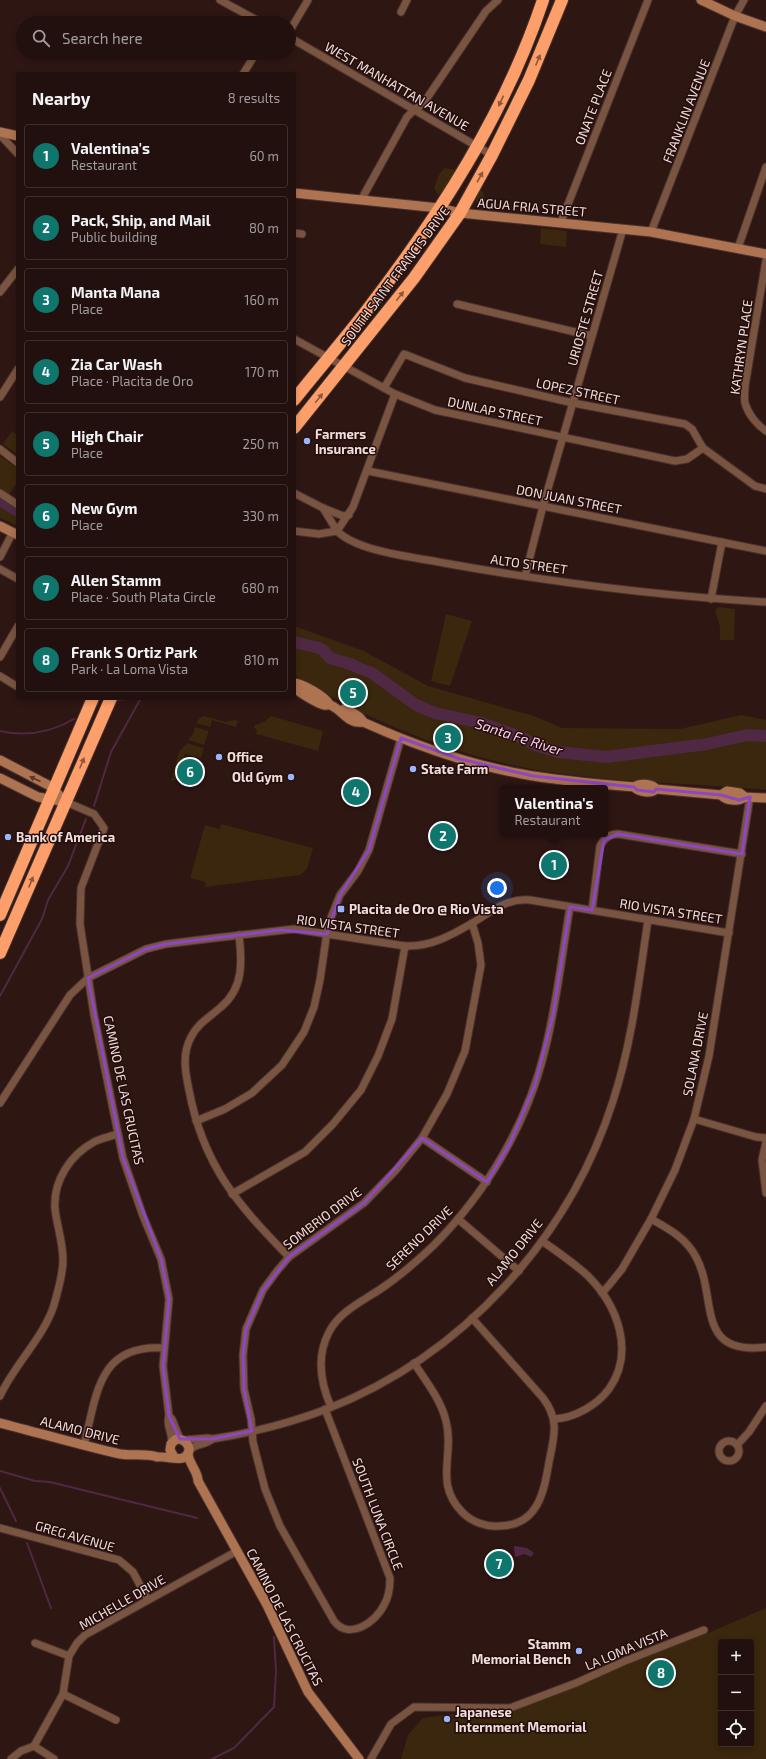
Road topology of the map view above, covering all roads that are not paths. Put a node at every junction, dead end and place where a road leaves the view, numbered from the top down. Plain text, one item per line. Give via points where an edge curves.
1 (220, 0) edge
2 (308, 0) edge
3 (407, 0) edge
4 (498, 0) edge
5 (543, 0) edge
6 (562, 0) edge
7 (648, 0) edge
8 (701, 0) edge
9 (744, 0) edge
10 (401, 12) dead end
11 (249, 16) edge
12 (735, 16) junction
13 (296, 20) edge
14 (766, 27) edge
15 (296, 41) edge
16 (252, 60) edge
17 (244, 72) edge
18 (414, 109) junction
19 (0, 134) edge
20 (16, 136) edge
21 (476, 146) junction
22 (16, 152) edge
23 (492, 155) junction
24 (766, 168) edge
25 (296, 192) edge
26 (361, 200) junction
27 (440, 208) junction
28 (460, 213) junction
29 (560, 222) junction
30 (623, 229) junction
31 (652, 232) junction
32 (296, 233) edge
33 (302, 234) dead end
34 (738, 248) junction
35 (766, 254) edge
36 (766, 260) edge
37 (16, 272) edge
38 (0, 292) edge
39 (457, 304) dead end
40 (592, 336) junction
41 (296, 340) edge
42 (328, 357) junction
43 (344, 366) junction
44 (16, 372) edge
45 (384, 388) junction
46 (395, 394) junction
47 (0, 397) edge
48 (296, 397) edge
49 (573, 403) junction
50 (296, 426) edge
51 (766, 431) edge
52 (563, 438) junction
53 (703, 448) junction
54 (0, 449) edge
55 (16, 461) edge
56 (368, 471) junction
57 (766, 489) edge
58 (0, 493) edge
59 (296, 494) edge
60 (16, 504) edge
61 (543, 506) junction
62 (323, 508) junction
63 (349, 515) junction
64 (0, 526) edge
65 (296, 531) edge
66 (338, 531) junction
67 (15, 533) edge
68 (722, 542) junction
69 (766, 551) edge
70 (0, 558) edge
71 (0, 569) edge
72 (525, 576) junction
73 (16, 578) edge
74 (711, 599) junction
75 (766, 602) edge
76 (16, 629) edge
77 (0, 657) edge
78 (0, 676) edge
79 (296, 683) edge
80 (16, 686) edge
81 (296, 688) edge
82 (92, 700) edge
83 (110, 700) edge
84 (329, 704) junction
85 (401, 738) junction
86 (0, 760) edge
87 (0, 778) edge
88 (52, 795) junction
89 (748, 797) junction
90 (766, 798) edge
91 (70, 804) junction
92 (608, 837) edge
93 (608, 837) edge
94 (742, 854) junction
95 (570, 907) junction
96 (592, 910) junction
97 (0, 915) edge
98 (648, 920) junction
99 (472, 923) junction
100 (729, 933) junction
101 (327, 934) junction
102 (239, 935) junction
103 (405, 946) junction
104 (0, 952) edge
105 (88, 978) junction
106 (0, 1103) edge
107 (694, 1119) junction
108 (196, 1121) junction
109 (117, 1134) junction
110 (422, 1138) junction
111 (766, 1138) edge
112 (766, 1142) edge
113 (487, 1182) junction
114 (766, 1193) edge
115 (232, 1194) junction
116 (458, 1219) junction
117 (651, 1220) junction
118 (542, 1241) junction
119 (289, 1257) junction
120 (519, 1271) junction
121 (602, 1293) junction
122 (472, 1318) junction
123 (766, 1347) edge
124 (164, 1348) junction
125 (414, 1363) junction
126 (0, 1396) edge
127 (766, 1406) edge
128 (328, 1408) junction
129 (169, 1416) junction
130 (554, 1419) junction
131 (0, 1423) edge
132 (252, 1431) junction
133 (182, 1439) junction
134 (212, 1439) junction
135 (170, 1444) junction
136 (737, 1444) dead end
137 (84, 1445) junction
138 (189, 1452) junction
139 (154, 1455) junction
140 (176, 1458) junction
141 (198, 1481) junction
142 (0, 1528) edge
143 (237, 1551) junction
144 (318, 1593) joint
145 (148, 1600) junction
146 (704, 1630) dead end
147 (36, 1643) dead end
148 (69, 1656) junction
149 (63, 1694) junction
150 (116, 1720) dead end
151 (34, 1746) junction
152 (11, 1759) edge
153 (54, 1759) edge
154 (360, 1759) edge
155 (372, 1759) edge

1 - 11 street
2 - 13 street
3 - 10 street
4 - 18 street via 486,11 423,104
5 -> 21 highway, SOUTH SAINT FRANCIS DRIVE via 509,84
23 -> 6 highway, SOUTH SAINT FRANCIS DRIVE via 529,80
7 - 29 street, ONATE PLACE
8 - 12 street
9 - 12 street, FRANKLIN AVENUE
12 - 14 street
12 - 31 street, FRANKLIN AVENUE
15 - 18 street, WEST MANHATTAN AVENUE
16 - 17 street
18 - 21 street, WEST MANHATTAN AVENUE
18 - 26 street via 407,117
19 - 20 street
19 - 22 street
21 - 23 street, WEST MANHATTAN AVENUE
21 - 27 highway, SOUTH SAINT FRANCIS DRIVE
28 -> 23 highway, SOUTH SAINT FRANCIS DRIVE
24 - 34 street
25 - 26 street, AGUA FRIA STREET
26 - 27 street, AGUA FRIA STREET
27 - 28 street, AGUA FRIA STREET
27 - 42 highway, SOUTH SAINT FRANCIS DRIVE via 370,305
28 - 29 street, AGUA FRIA STREET
43 -> 28 highway, SOUTH SAINT FRANCIS DRIVE via 414,278
29 - 30 street, AGUA FRIA STREET
30 - 31 street, AGUA FRIA STREET
30 - 40 street, URIOSTE STREET
31 - 34 street, AGUA FRIA STREET
32 - 33 street
34 - 35 street, AGUA FRIA STREET
36 - 51 street, KATHRYN PLACE via 745,386 745,402 753,418
37 - 38 street
39 - 40 street
40 - 49 street, URIOSTE STREET
41 - 42 street, DUNLAP STREET
42 - 43 street, DUNLAP STREET
42 - 48 highway, SOUTH SAINT FRANCIS DRIVE
43 - 45 street, DUNLAP STREET
50 -> 43 highway, SOUTH SAINT FRANCIS DRIVE
44 - 47 street
45 - 46 street, DUNLAP STREET
45 - 49 street, LOPEZ STREET via 404,354 465,378
46 - 52 street, DUNLAP STREET via 435,410
46 - 56 street
49 - 52 street, URIOSTE STREET
49 - 53 street, LOPEZ STREET via 685,424 692,429
52 - 53 street, DUNLAP STREET via 676,461 687,459
52 - 61 street, URIOSTE STREET
53 - 57 street, LOPEZ STREET via 756,486
54 - 55 street
56 - 61 street, DON JUAN STREET
56 - 63 street
58 - 60 street
59 - 62 street
61 - 68 street, DON JUAN STREET
61 - 72 street, URIOSTE STREET
62 - 63 street via 343,516
62 - 66 street
63 - 66 street
64 - 67 street
65 - 66 street via 319,534
66 - 72 street, ALTO STREET via 349,541 394,554
67 - 70 street
68 - 69 street, DON JUAN STREET
68 - 74 street
71 - 73 street
72 - 74 street, ALTO STREET
74 - 75 street, ALTO STREET
76 - 77 street
78 - 80 street
79 - 84 street via 325,699
81 - 84 street via 322,704
82 - 88 highway
91 -> 83 highway
84 - 85 street via 341,711 345,717
85 - 89 street via 460,759 514,772 634,787 639,791 651,792 656,789 721,795 727,799 738,800
85 - 101 street via 369,850 358,871 340,895
88 -> 86 street
87 - 88 street via 41,798
88 - 91 street
88 - 97 highway
89 - 90 street
89 - 94 street, SOLANA DRIVE
104 -> 91 highway
91 - 105 street via 94,814 104,828 83,881 80,899 80,924
92 - 96 street via 600,846
93 - 94 street via 618,834
94 - 100 street, SOLANA DRIVE
95 - 96 street, RIO VISTA STREET
95 - 99 street, RIO VISTA STREET via 518,900 498,906
95 - 113 street, SERENO DRIVE via 553,1015 541,1067 522,1119
96 - 98 street, RIO VISTA STREET
98 - 100 street, RIO VISTA STREET
98 - 118 street, ALAMO DRIVE via 628,1049 613,1102 579,1183
99 - 103 street, RIO VISTA STREET via 431,943
99 - 110 street, SOMBRIO DRIVE via 481,959 465,1051 447,1094
100 - 107 street, SOLANA DRIVE via 707,1063
101 - 102 street, RIO VISTA STREET via 294,929
101 - 103 street, RIO VISTA STREET
101 - 108 street via 314,1007 304,1032 282,1065 252,1093 225,1109
102 - 105 street, RIO VISTA STREET via 146,949
102 - 108 street via 241,967 236,987 225,1003 199,1024 186,1049 186,1076
103 - 115 street via 392,1019 378,1056 360,1090 333,1124 305,1152
105 - 106 street, RIO VISTA STREET via 70,995
105 - 109 street, CAMINO DE LAS CRUCITAS
107 - 111 street
107 - 117 street, SOLANA DRIVE via 675,1170
108 - 115 street via 212,1160
109 - 124 street, CAMINO DE LAS CRUCITAS via 123,1158 161,1259 169,1299
109 - 126 street via 90,1144 62,1173 55,1197 63,1259 56,1297 46,1321
110 - 113 street
110 - 119 street, SOMBRIO DRIVE via 364,1203
112 - 114 street via 762,1160
113 - 116 street, SERENO DRIVE
115 - 119 street via 258,1226
116 - 120 street
116 - 128 street, SERENO DRIVE via 412,1264 345,1313 334,1324 323,1347 320,1362
117 - 121 street, SOLANA DRIVE via 622,1269
117 - 123 street via 680,1237 696,1257 704,1279 710,1316 719,1334 728,1343 739,1347
118 - 120 street, ALAMO DRIVE
118 - 121 street via 581,1270
119 - 132 street, SOMBRIO DRIVE via 263,1290 246,1329 243,1381
120 - 122 street, ALAMO DRIVE
121 - 130 street via 621,1333 622,1356 616,1375 606,1392 593,1404 570,1416
122 - 125 street, ALAMO DRIVE
122 - 130 street via 543,1398
124 - 129 street, CAMINO DE LAS CRUCITAS
124 - 137 street via 133,1350 120,1357 109,1368 100,1386
125 - 128 street, ALAMO DRIVE via 377,1385
125 - 130 street via 444,1414 448,1437 445,1470 447,1489 452,1500 466,1516 484,1524 499,1526 520,1521 532,1512 545,1487 554,1436
127 - 136 street via 749,1432
128 - 132 street, ALAMO DRIVE
128 - 144 street, SOUTH LUNA CIRCLE via 388,1570 390,1585 387,1599 380,1612 369,1623 353,1630 337,1626
129 - 133 street, CAMINO DE LAS CRUCITAS
129 - 135 street, CAMINO DE LAS CRUCITAS via 167,1420 172,1438
131 - 137 street, ALAMO DRIVE
132 - 134 street, ALAMO DRIVE
132 - 144 street, SOMBRIO DRIVE via 270,1504
133 - 134 street, ALAMO DRIVE
133 - 135 street via 174,1440
133 - 138 street via 188,1445
134 - 138 street, ALAMO DRIVE via 193,1447
135 - 139 street
135 - 140 street via 170,1450
137 - 139 street, ALAMO DRIVE via 128,1455
138 - 140 street via 184,1457
138 - 141 street, CAMINO DE LAS CRUCITAS via 189,1460
139 - 140 street, ALAMO DRIVE
140 - 141 street, CAMINO DE LAS CRUCITAS
141 - 143 street, CAMINO DE LAS CRUCITAS
142 - 145 street, GREG AVENUE via 119,1560 133,1572
143 - 145 street, MICHELLE DRIVE
143 - 154 street, CAMINO DE LAS CRUCITAS via 276,1623 308,1692
145 - 148 street, MICHELLE DRIVE via 85,1635
146 - 155 street, LA LOMA VISTA via 510,1708 414,1707 391,1724
147 - 148 street
148 - 149 street, MICHELLE DRIVE
149 - 150 street
149 - 151 street, MICHELLE DRIVE
151 - 152 street
151 - 153 street

